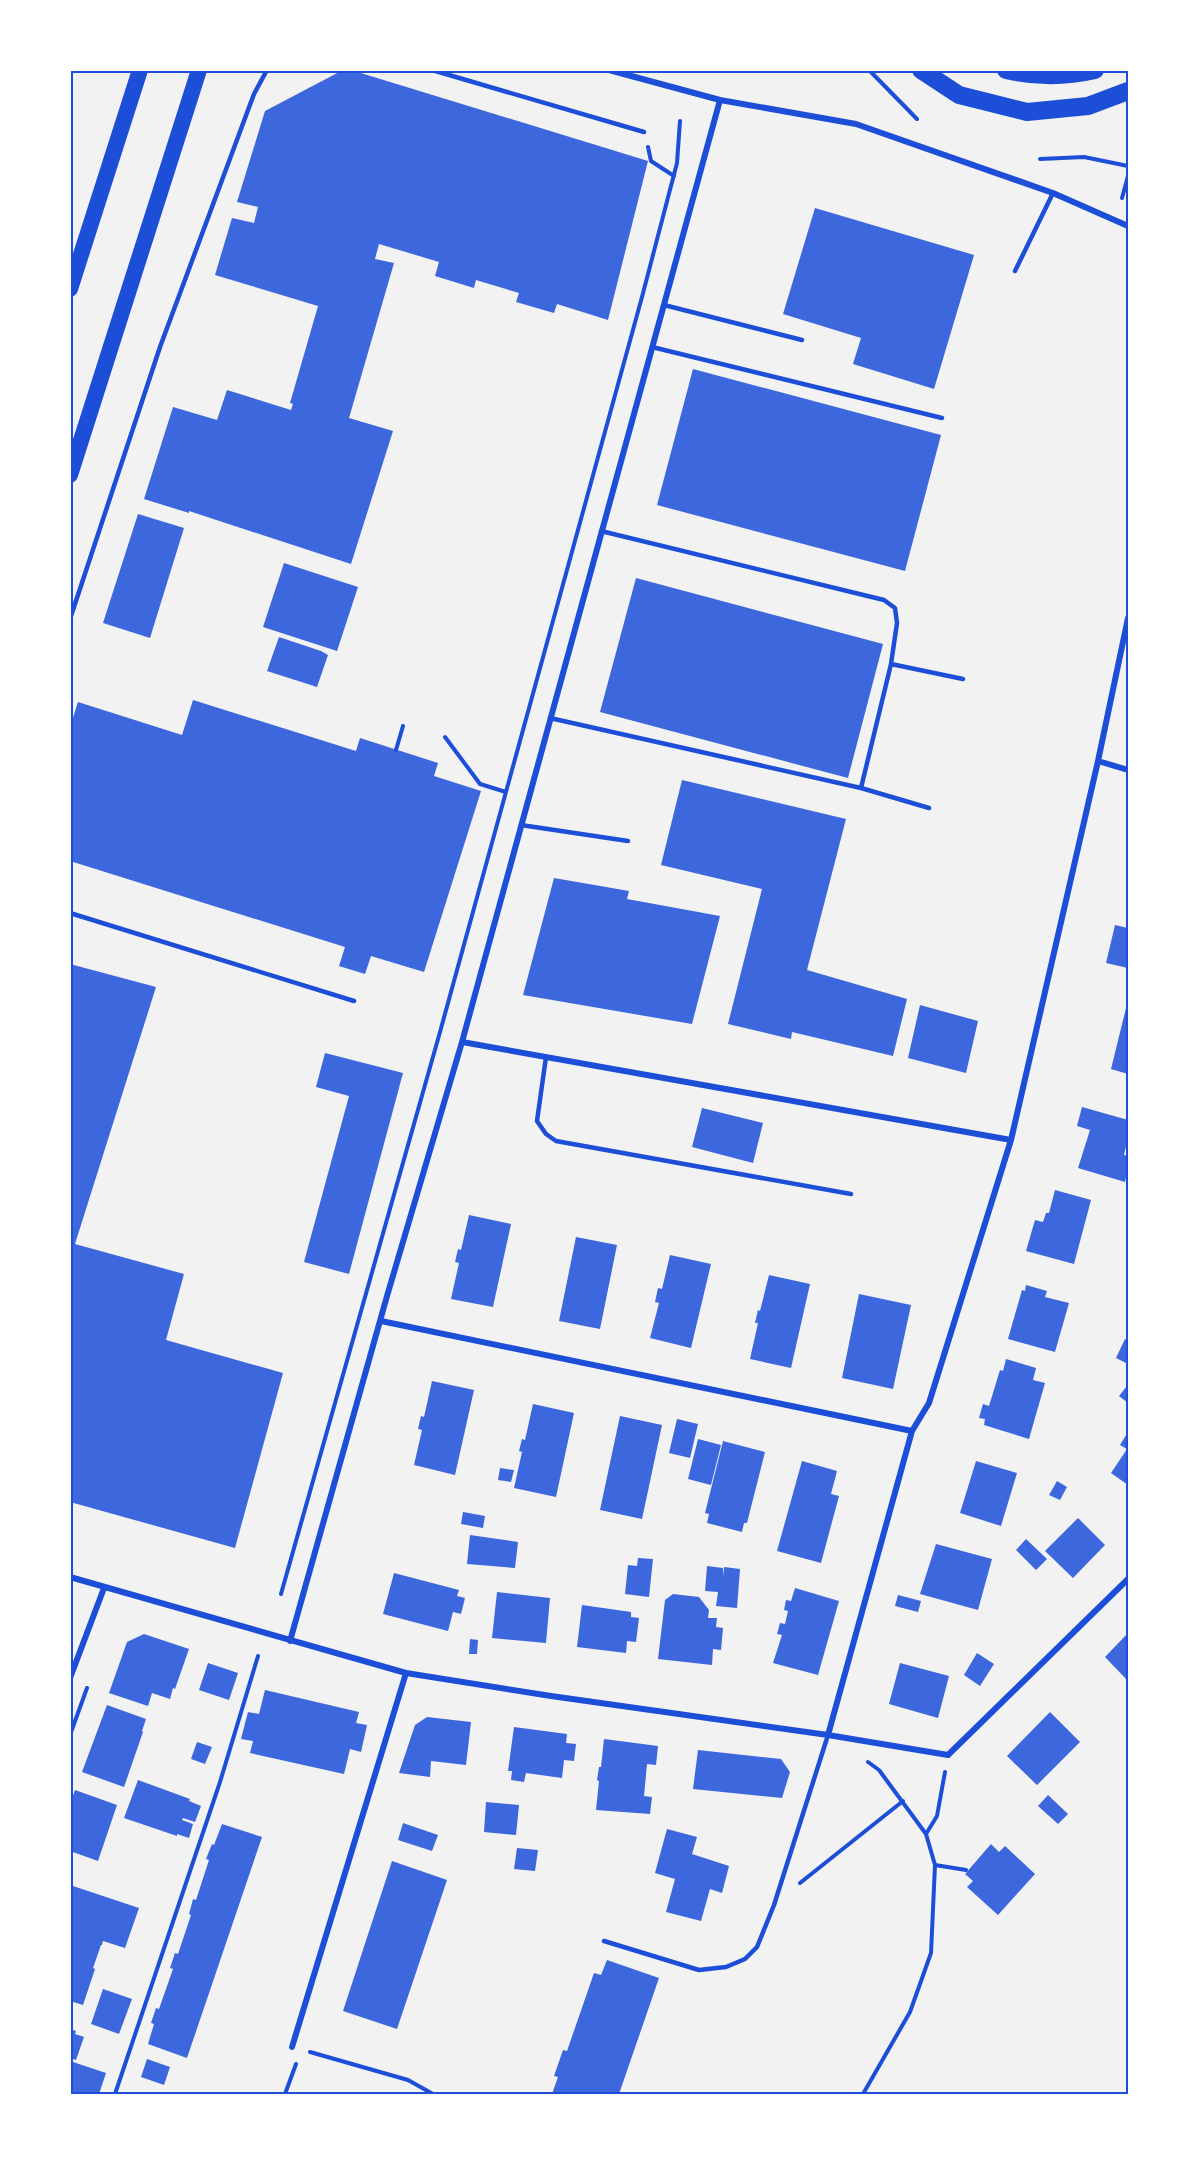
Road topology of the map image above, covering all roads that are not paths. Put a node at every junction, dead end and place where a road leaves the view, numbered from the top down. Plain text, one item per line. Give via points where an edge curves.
1 (140, 70) edge
2 (199, 70) edge
3 (267, 70) edge
4 (432, 70) edge
5 (609, 70) edge
6 (921, 70) edge
7 (1006, 70) edge
8 (1095, 70) edge
9 (1128, 91) edge
10 (720, 100) junction
11 (644, 132) road end
12 (1053, 193) junction
13 (1128, 226) edge
14 (1015, 272) dead end
15 (70, 288) edge
16 (664, 304) junction
17 (802, 340) dead end
18 (652, 347) junction
19 (942, 418) dead end
20 (70, 475) edge
21 (601, 531) junction
22 (1128, 618) edge
23 (70, 619) edge
24 (891, 664) junction
25 (963, 680) dead end
26 (550, 718) junction
27 (1098, 761) junction
28 (1128, 770) edge
29 (861, 788) junction
30 (929, 808) dead end
31 (521, 825) junction
32 (628, 841) dead end
33 (70, 913) edge
34 (354, 1001) dead end
35 (462, 1042) junction
36 (546, 1057) junction
37 (1011, 1140) junction
38 (850, 1194) dead end
39 (381, 1320) junction
40 (912, 1431) junction
41 (70, 1577) edge
42 (1128, 1580) edge
43 (104, 1588) junction
44 (290, 1641) junction
45 (406, 1673) junction
46 (70, 1678) edge
47 (828, 1735) junction
48 (604, 1941) dead end
49 (292, 2047) dead end

1 - 15 highway
2 - 20 highway
3 - 23 lane via 254,94 160,347
4 - 11 lane
5 - 10 street
6 - 9 highway via 959,95 1027,112 1088,106
7 - 8 highway via 1057,76
10 - 12 street via 856,124
10 - 16 street
12 - 13 street
12 - 14 lane
16 - 17 lane
16 - 18 street
18 - 19 lane
18 - 21 street
21 - 24 lane via 884,600 895,609 897,623
21 - 26 street
22 - 27 street
24 - 25 lane
24 - 29 lane
26 - 29 lane
26 - 31 street
27 - 28 street
27 - 37 street
29 - 30 lane
31 - 32 lane
31 - 35 street
33 - 34 lane
35 - 36 street
35 - 39 street
36 - 37 street
36 - 38 lane via 537,1121 556,1141
37 - 40 street via 929,1403
39 - 40 street
39 - 44 street
40 - 47 street
41 - 43 street
42 - 47 street via 948,1755
43 - 44 street
43 - 46 street
44 - 45 street
45 - 47 street
45 - 49 street
47 - 48 lane via 774,1905 757,1947 745,1959 726,1967 699,1970

